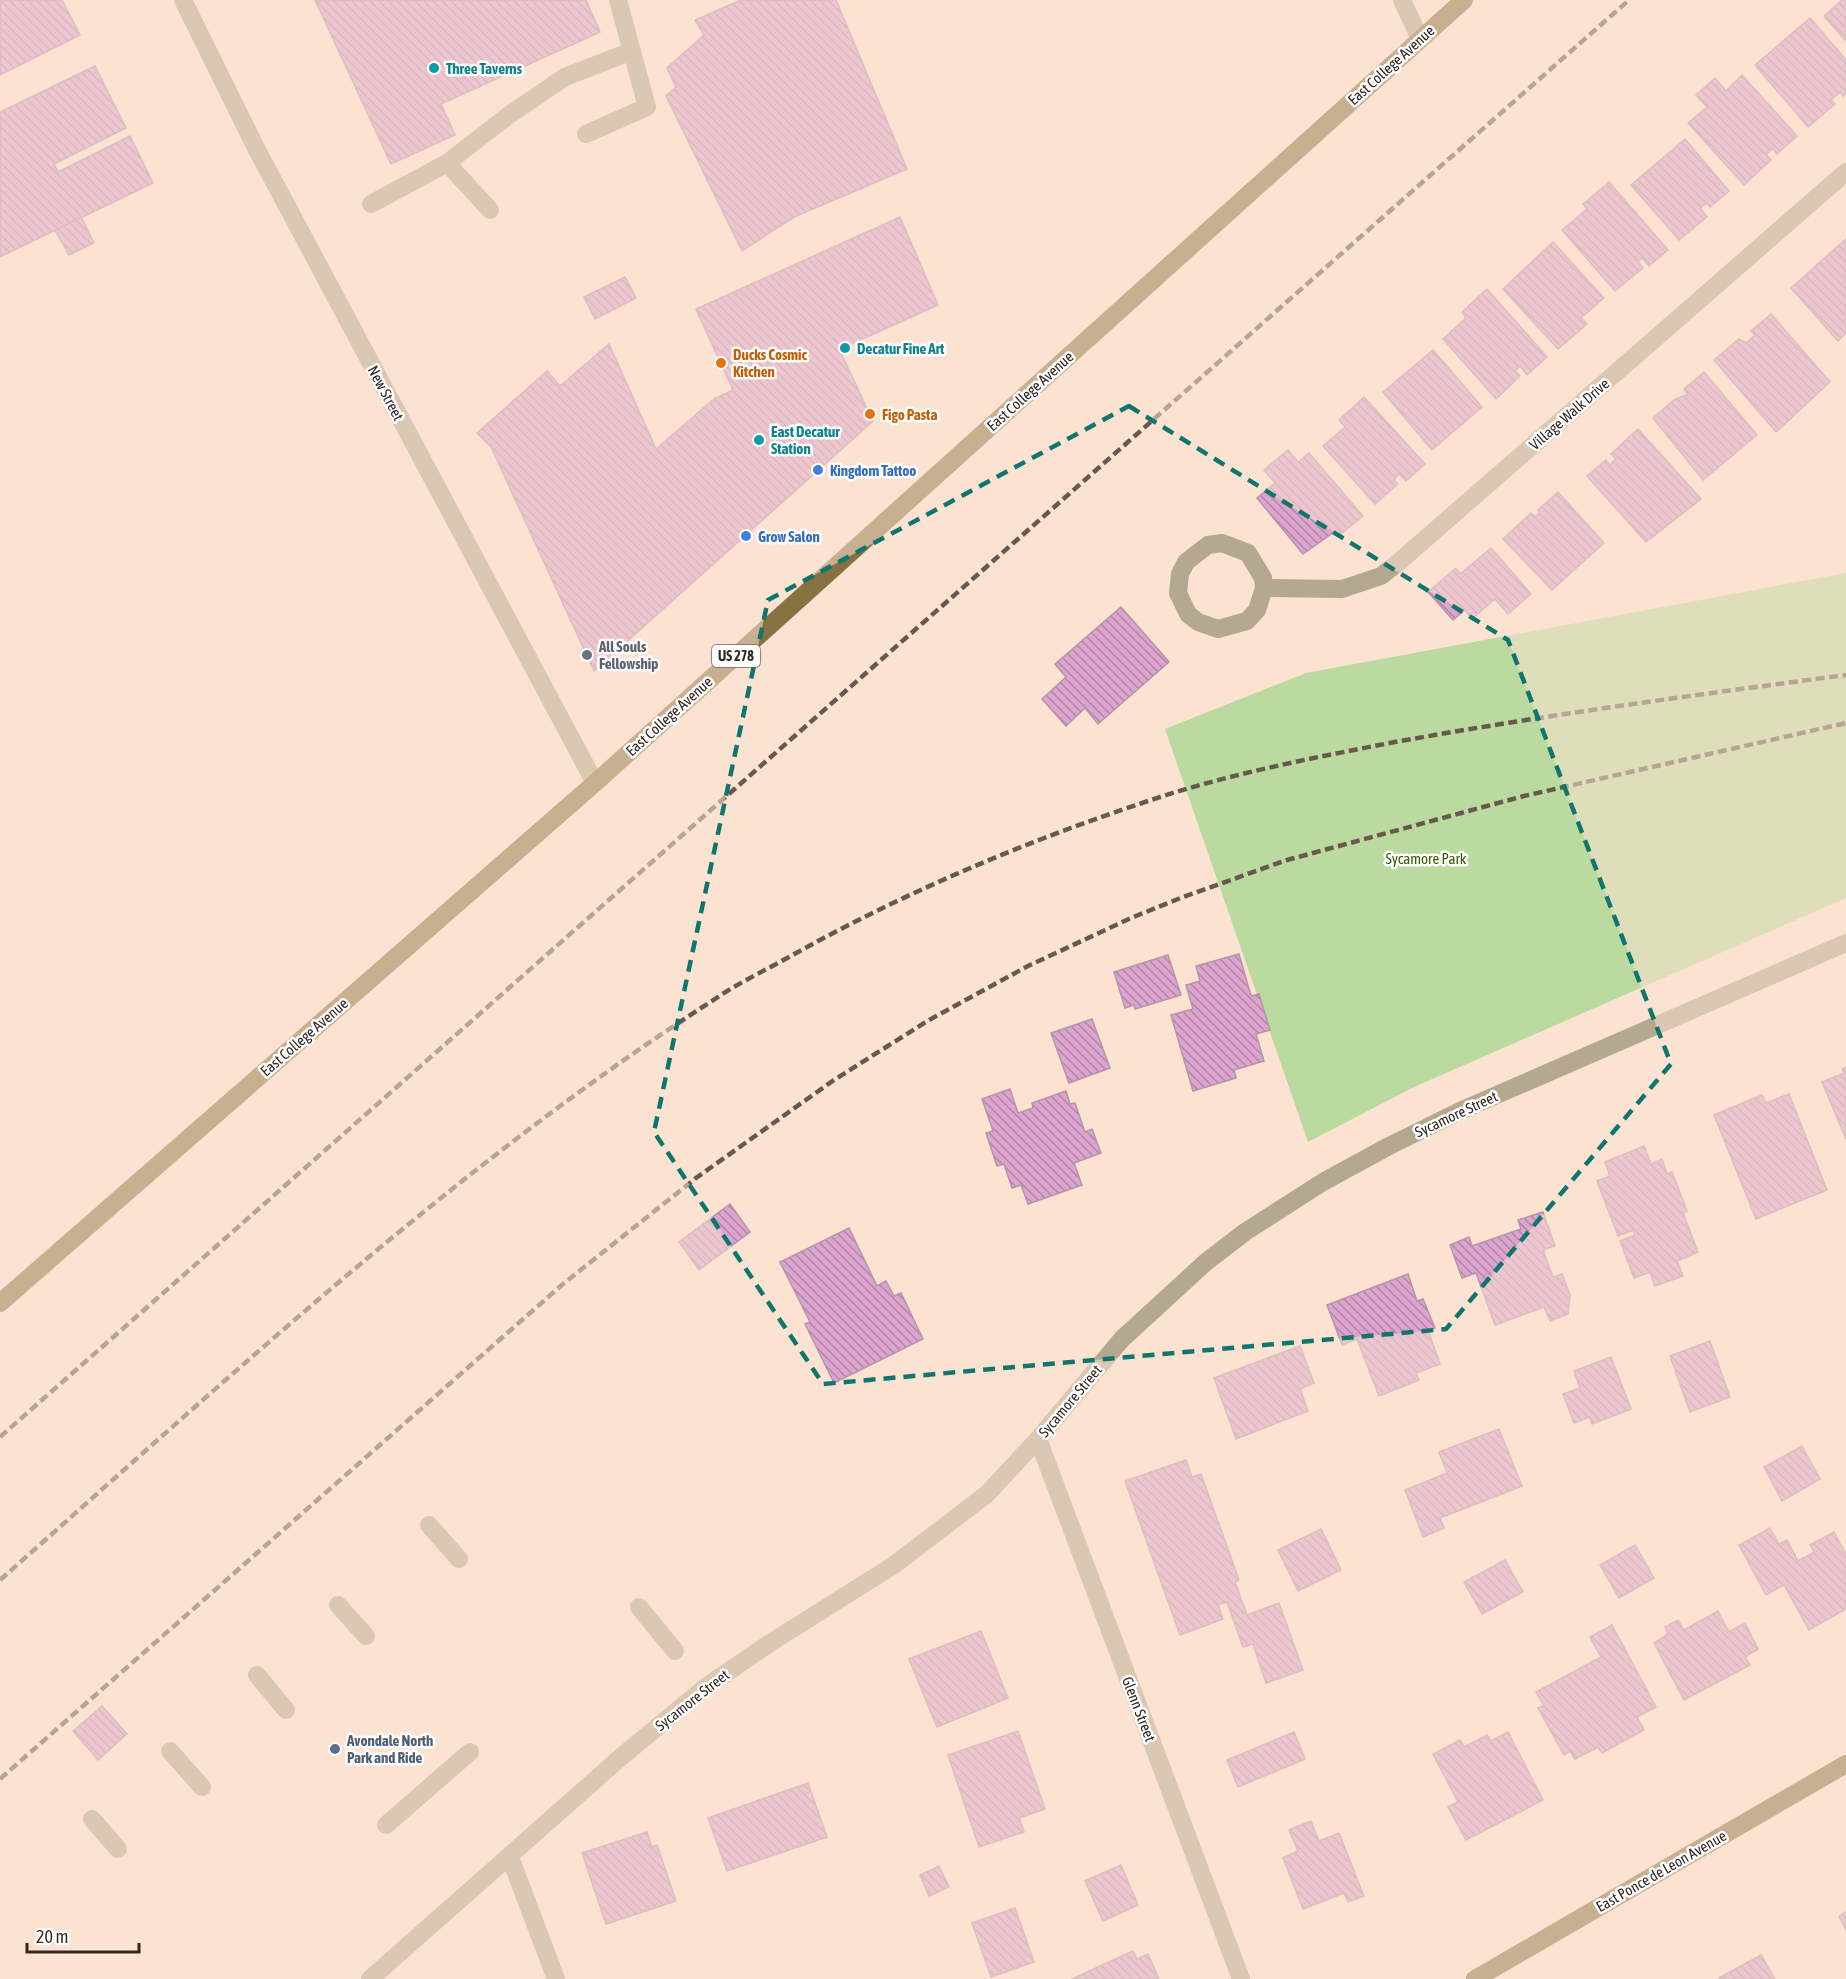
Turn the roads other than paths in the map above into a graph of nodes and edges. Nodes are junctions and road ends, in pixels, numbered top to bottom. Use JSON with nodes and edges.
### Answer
{"nodes":[{"id":1,"x":183,"y":0,"type":"edge"},
{"id":2,"x":618,"y":0,"type":"edge"},
{"id":3,"x":1402,"y":0,"type":"edge"},
{"id":4,"x":1464,"y":0,"type":"edge"},
{"id":5,"x":1420,"y":39,"type":"junction"},
{"id":6,"x":632,"y":51,"type":"junction"},
{"id":7,"x":586,"y":134,"type":"dead end"},
{"id":8,"x":447,"y":163,"type":"junction"},
{"id":9,"x":1846,"y":172,"type":"edge"},
{"id":10,"x":371,"y":204,"type":"dead end"},
{"id":11,"x":490,"y":210,"type":"dead end"},
{"id":12,"x":1264,"y":588,"type":"junction"},
{"id":13,"x":595,"y":783,"type":"junction"},
{"id":14,"x":1846,"y":943,"type":"edge"},
{"id":15,"x":0,"y":1303,"type":"edge"},
{"id":16,"x":1038,"y":1439,"type":"junction"},
{"id":17,"x":429,"y":1525,"type":"dead end"},
{"id":18,"x":459,"y":1559,"type":"dead end"},
{"id":19,"x":338,"y":1605,"type":"dead end"},
{"id":20,"x":639,"y":1607,"type":"dead end"},
{"id":21,"x":366,"y":1636,"type":"dead end"},
{"id":22,"x":675,"y":1651,"type":"dead end"},
{"id":23,"x":257,"y":1675,"type":"dead end"},
{"id":24,"x":286,"y":1710,"type":"dead end"},
{"id":25,"x":170,"y":1751,"type":"dead end"},
{"id":26,"x":470,"y":1752,"type":"dead end"},
{"id":27,"x":1846,"y":1764,"type":"edge"},
{"id":28,"x":202,"y":1787,"type":"dead end"},
{"id":29,"x":92,"y":1819,"type":"dead end"},
{"id":30,"x":386,"y":1825,"type":"dead end"},
{"id":31,"x":118,"y":1849,"type":"dead end"},
{"id":32,"x":510,"y":1857,"type":"junction"},
{"id":33,"x":370,"y":1979,"type":"edge"},
{"id":34,"x":556,"y":1979,"type":"edge"},
{"id":35,"x":1241,"y":1979,"type":"edge"},
{"id":36,"x":1475,"y":1979,"type":"edge"}],
"edges":[{"from":1,"to":13,"type":"street","name":"New Street"},
{"from":2,"to":6,"type":"street"},
{"from":3,"to":5,"type":"street"},
{"from":4,"to":5,"type":"main road","name":"East College Avenue","number":"US 278"},
{"from":5,"to":13,"type":"main road","name":"East College Avenue","number":"US 278"},
{"from":6,"to":7,"type":"street"},
{"from":6,"to":8,"type":"street"},
{"from":8,"to":10,"type":"street"},
{"from":8,"to":11,"type":"street"},
{"from":9,"to":12,"type":"street","name":"Village Walk Drive"},
{"from":12,"to":12,"type":"street"},
{"from":13,"to":15,"type":"main road","name":"East College Avenue","number":"US 278"},
{"from":14,"to":16,"type":"street","name":"Sycamore Street"},
{"from":16,"to":32,"type":"street","name":"Sycamore Street"},
{"from":16,"to":35,"type":"street","name":"Glenn Street"},
{"from":17,"to":18,"type":"street"},
{"from":19,"to":21,"type":"street"},
{"from":20,"to":22,"type":"street"},
{"from":23,"to":24,"type":"street"},
{"from":25,"to":28,"type":"street"},
{"from":26,"to":30,"type":"street"},
{"from":27,"to":36,"type":"main road","name":"East Ponce de Leon Avenue"},
{"from":29,"to":31,"type":"street"},
{"from":32,"to":33,"type":"street","name":"Sycamore Street"},
{"from":32,"to":34,"type":"street"}]}
